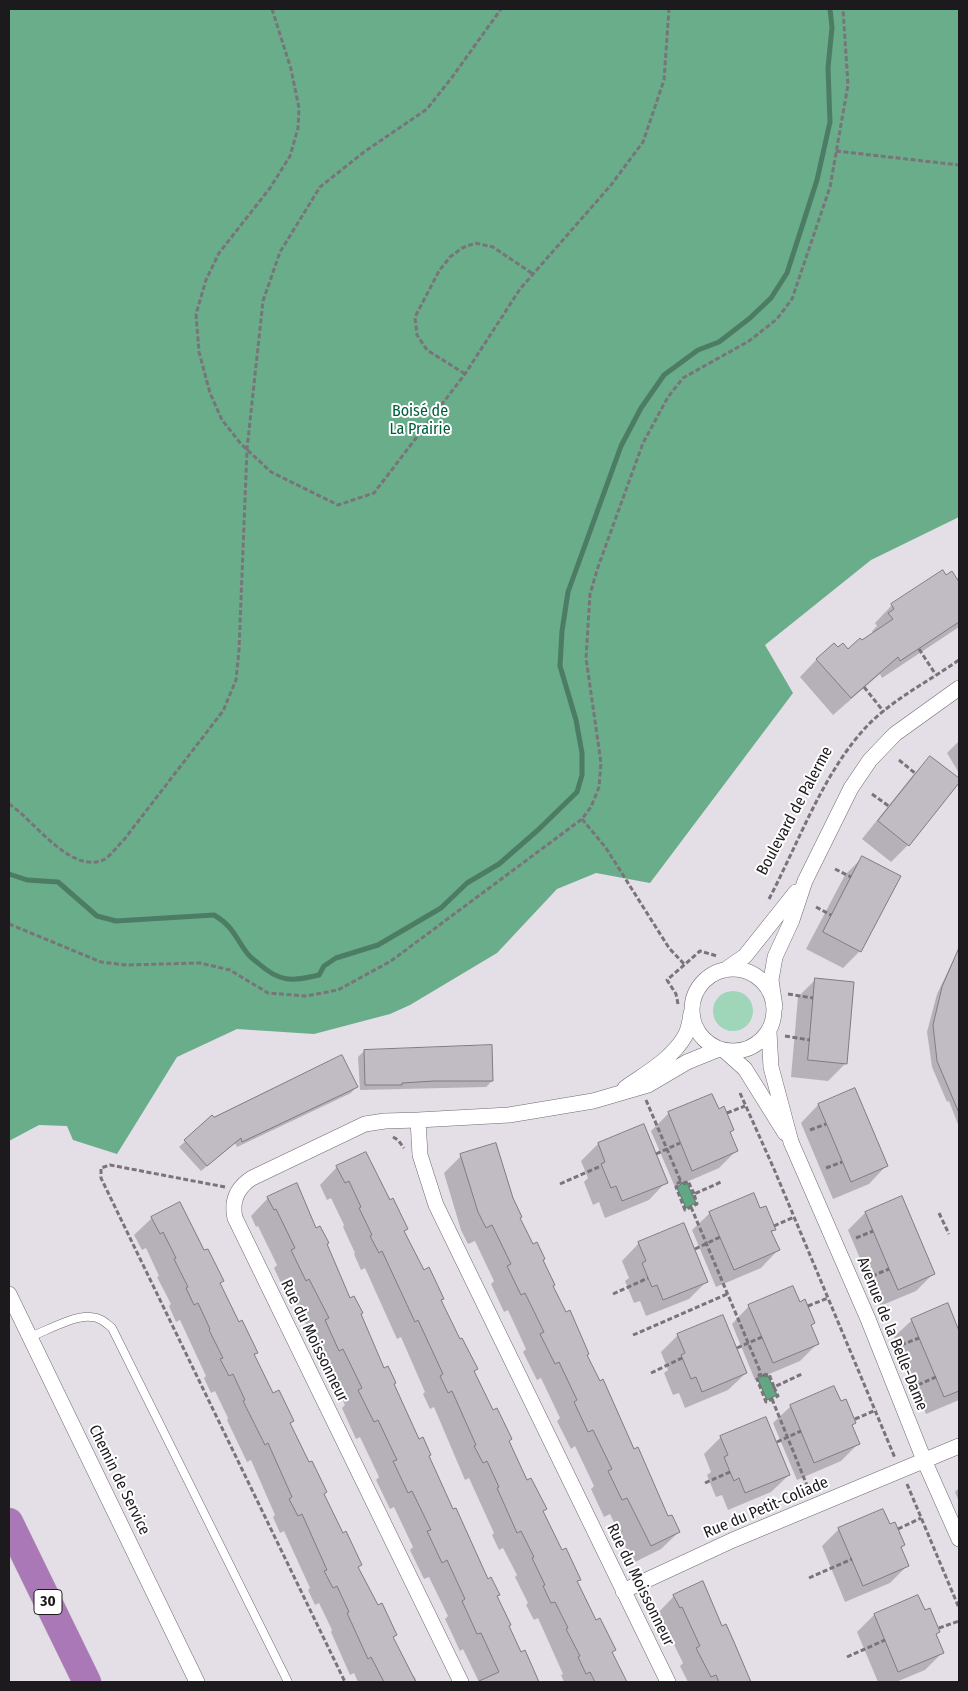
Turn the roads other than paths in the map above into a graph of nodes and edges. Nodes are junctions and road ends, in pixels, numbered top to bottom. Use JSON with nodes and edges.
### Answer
{"nodes":[{"id":1,"x":959,"y":688,"type":"edge"},
{"id":2,"x":805,"y":881,"type":"junction"},
{"id":3,"x":725,"y":970,"type":"junction"},
{"id":4,"x":775,"y":1007,"type":"junction"},
{"id":5,"x":692,"y":1010,"type":"junction"},
{"id":6,"x":769,"y":1032,"type":"junction"},
{"id":7,"x":722,"y":1050,"type":"junction"},
{"id":8,"x":615,"y":1094,"type":"junction"},
{"id":9,"x":418,"y":1120,"type":"junction"},
{"id":10,"x":791,"y":1142,"type":"junction"},
{"id":11,"x":9,"y":1294,"type":"edge"},
{"id":12,"x":30,"y":1337,"type":"junction"},
{"id":13,"x":959,"y":1446,"type":"edge"},
{"id":14,"x":924,"y":1460,"type":"junction"},
{"id":15,"x":9,"y":1522,"type":"edge"},
{"id":16,"x":959,"y":1539,"type":"edge"},
{"id":17,"x":623,"y":1591,"type":"junction"},
{"id":18,"x":87,"y":1682,"type":"edge"},
{"id":19,"x":197,"y":1682,"type":"edge"},
{"id":20,"x":288,"y":1682,"type":"edge"},
{"id":21,"x":461,"y":1682,"type":"edge"},
{"id":22,"x":668,"y":1682,"type":"edge"}],
"edges":[{"from":1,"to":2,"type":"street"},
{"from":2,"to":3,"type":"street"},
{"from":2,"to":4,"type":"street"},
{"from":3,"to":4,"type":"street"},
{"from":3,"to":5,"type":"street"},
{"from":4,"to":6,"type":"street"},
{"from":5,"to":7,"type":"street"},
{"from":5,"to":8,"type":"street","name":"Rue du Moissonneur"},
{"from":6,"to":7,"type":"street"},
{"from":6,"to":10,"type":"street","name":"Avenue de la Belle-Dame"},
{"from":7,"to":8,"type":"street","name":"Rue du Moissonneur"},
{"from":7,"to":10,"type":"street","name":"Avenue de la Belle-Dame"},
{"from":8,"to":9,"type":"street","name":"Rue du Moissonneur"},
{"from":9,"to":17,"type":"street","name":"Rue du Moissonneur"},
{"from":9,"to":21,"type":"street","name":"Rue du Moissonneur"},
{"from":10,"to":14,"type":"street","name":"Avenue de la Belle-Dame"},
{"from":11,"to":12,"type":"street","name":"Chemin de Service"},
{"from":12,"to":19,"type":"street","name":"Chemin de Service"},
{"from":12,"to":20,"type":"lane"},
{"from":13,"to":14,"type":"street","name":"Rue du Petit-Coliade"},
{"from":14,"to":16,"type":"street","name":"Avenue de la Belle-Dame"},
{"from":14,"to":17,"type":"street","name":"Rue du Petit-Coliade"},
{"from":15,"to":18,"type":"highway","number":"30"},
{"from":17,"to":22,"type":"street","name":"Rue du Moissonneur"}]}
